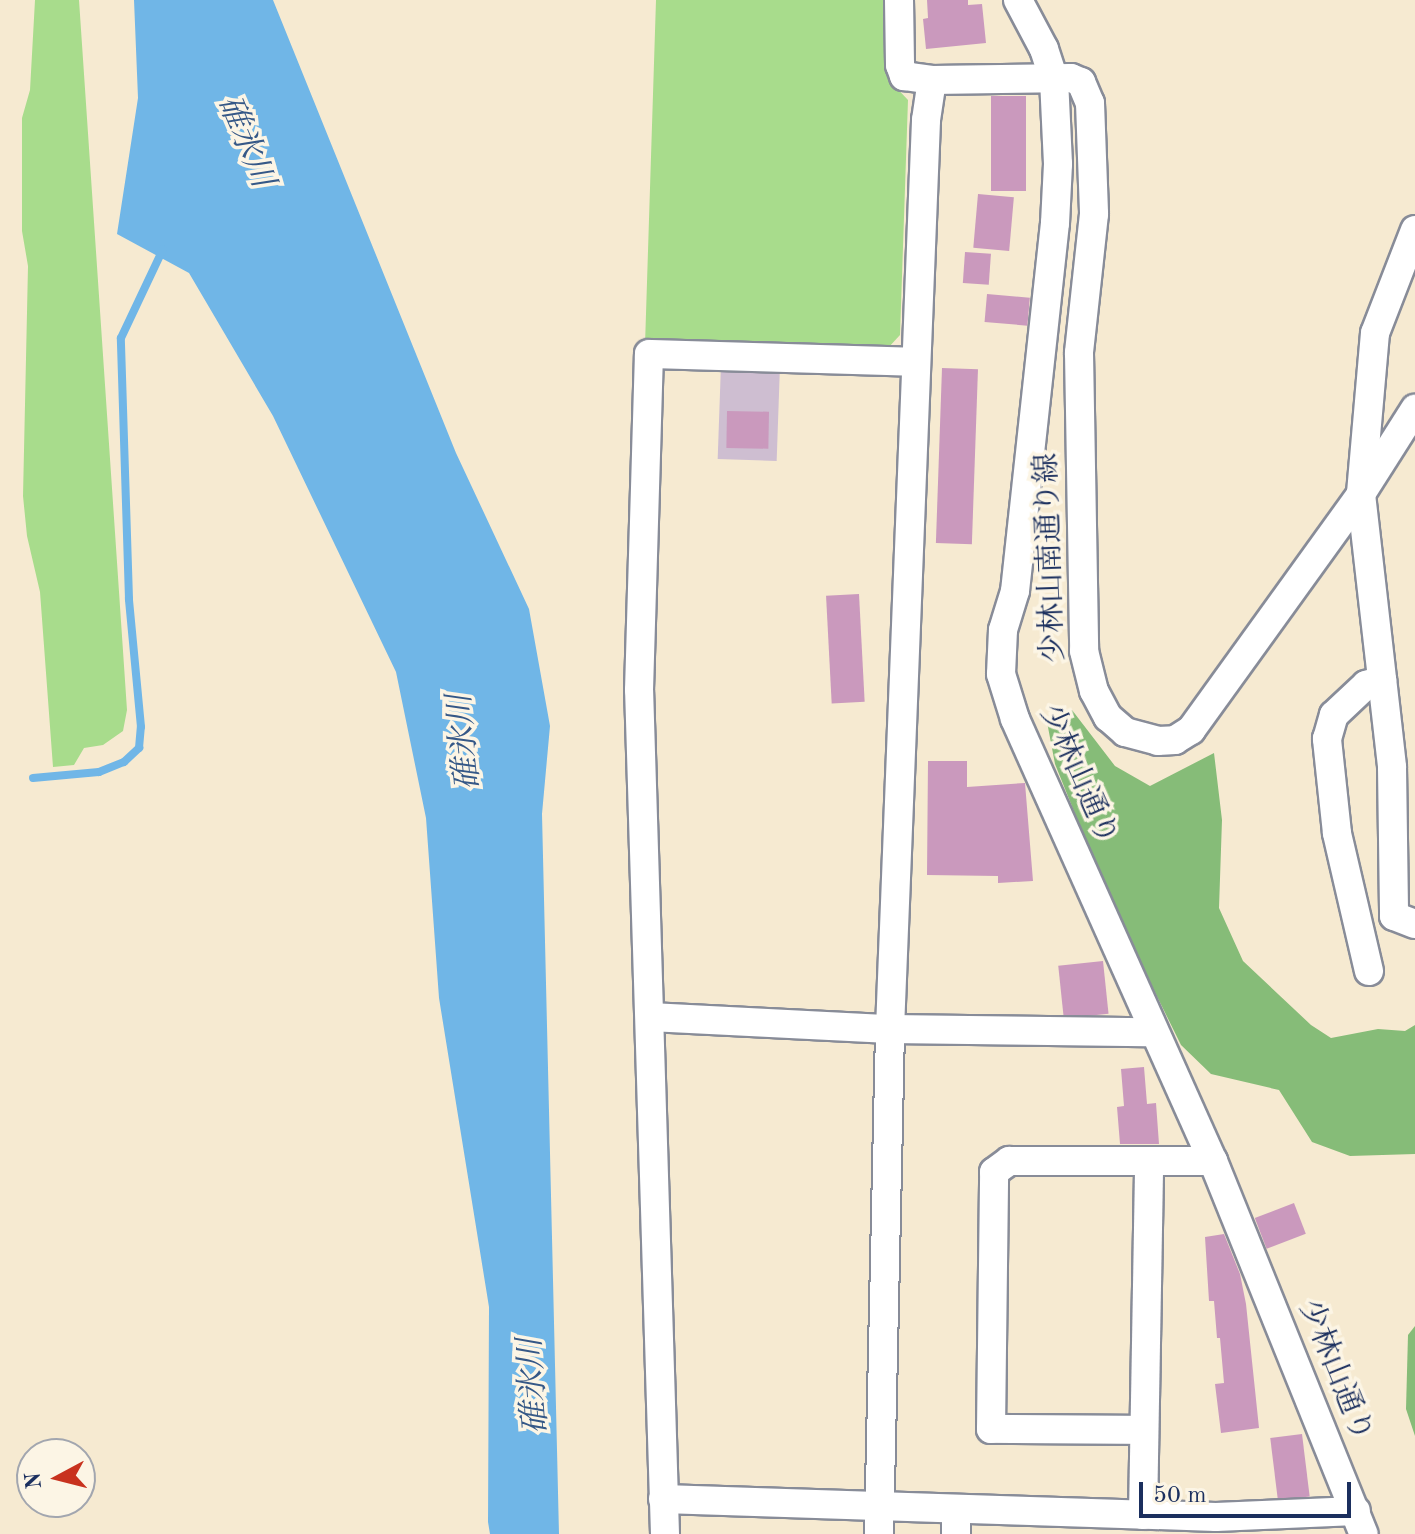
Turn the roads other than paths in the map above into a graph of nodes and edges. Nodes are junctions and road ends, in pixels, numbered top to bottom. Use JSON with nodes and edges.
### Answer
{"nodes":[{"id":1,"x":899,"y":0,"type":"edge"},
{"id":2,"x":1018,"y":0,"type":"edge"},
{"id":3,"x":1054,"y":79,"type":"junction"},
{"id":4,"x":932,"y":80,"type":"junction"},
{"id":5,"x":1415,"y":230,"type":"edge"},
{"id":6,"x":915,"y":362,"type":"junction"},
{"id":7,"x":1415,"y":409,"type":"edge"},
{"id":8,"x":1361,"y":494,"type":"junction"},
{"id":9,"x":1382,"y":680,"type":"junction"},
{"id":10,"x":1404,"y":766,"type":"edge"},
{"id":11,"x":1415,"y":924,"type":"edge"},
{"id":12,"x":1369,"y":971,"type":"dead end"},
{"id":13,"x":650,"y":1017,"type":"junction"},
{"id":14,"x":890,"y":1029,"type":"junction"},
{"id":15,"x":1154,"y":1032,"type":"junction"},
{"id":16,"x":1213,"y":1161,"type":"junction"},
{"id":17,"x":1149,"y":1162,"type":"junction"},
{"id":18,"x":1143,"y":1430,"type":"junction"},
{"id":19,"x":663,"y":1499,"type":"junction"},
{"id":20,"x":1143,"y":1515,"type":"junction"},
{"id":21,"x":879,"y":1521,"type":"edge"},
{"id":22,"x":956,"y":1521,"type":"edge"},
{"id":23,"x":1360,"y":1523,"type":"edge"},
{"id":24,"x":1216,"y":1526,"type":"edge"},
{"id":25,"x":665,"y":1534,"type":"edge"}],
"edges":[{"from":1,"to":4,"type":"street"},
{"from":2,"to":3,"type":"street","name":"少林山通り"},
{"from":3,"to":4,"type":"street"},
{"from":3,"to":8,"type":"street","name":"少林山南通り線"},
{"from":3,"to":15,"type":"street","name":"少林山通り"},
{"from":4,"to":6,"type":"street"},
{"from":5,"to":8,"type":"street"},
{"from":6,"to":13,"type":"street"},
{"from":6,"to":14,"type":"street"},
{"from":7,"to":8,"type":"street","name":"少林山南通り線"},
{"from":8,"to":9,"type":"street"},
{"from":9,"to":10,"type":"street"},
{"from":9,"to":12,"type":"street"},
{"from":10,"to":11,"type":"street"},
{"from":13,"to":14,"type":"street"},
{"from":13,"to":19,"type":"street"},
{"from":14,"to":15,"type":"street"},
{"from":14,"to":21,"type":"street"},
{"from":15,"to":16,"type":"street","name":"少林山通り"},
{"from":16,"to":17,"type":"street"},
{"from":16,"to":23,"type":"street","name":"少林山通り"},
{"from":17,"to":18,"type":"street"},
{"from":17,"to":18,"type":"street"},
{"from":18,"to":20,"type":"street"},
{"from":19,"to":21,"type":"street"},
{"from":19,"to":25,"type":"street"},
{"from":20,"to":22,"type":"street"},
{"from":20,"to":24,"type":"street"},
{"from":21,"to":22,"type":"street"},
{"from":23,"to":24,"type":"street"}]}
